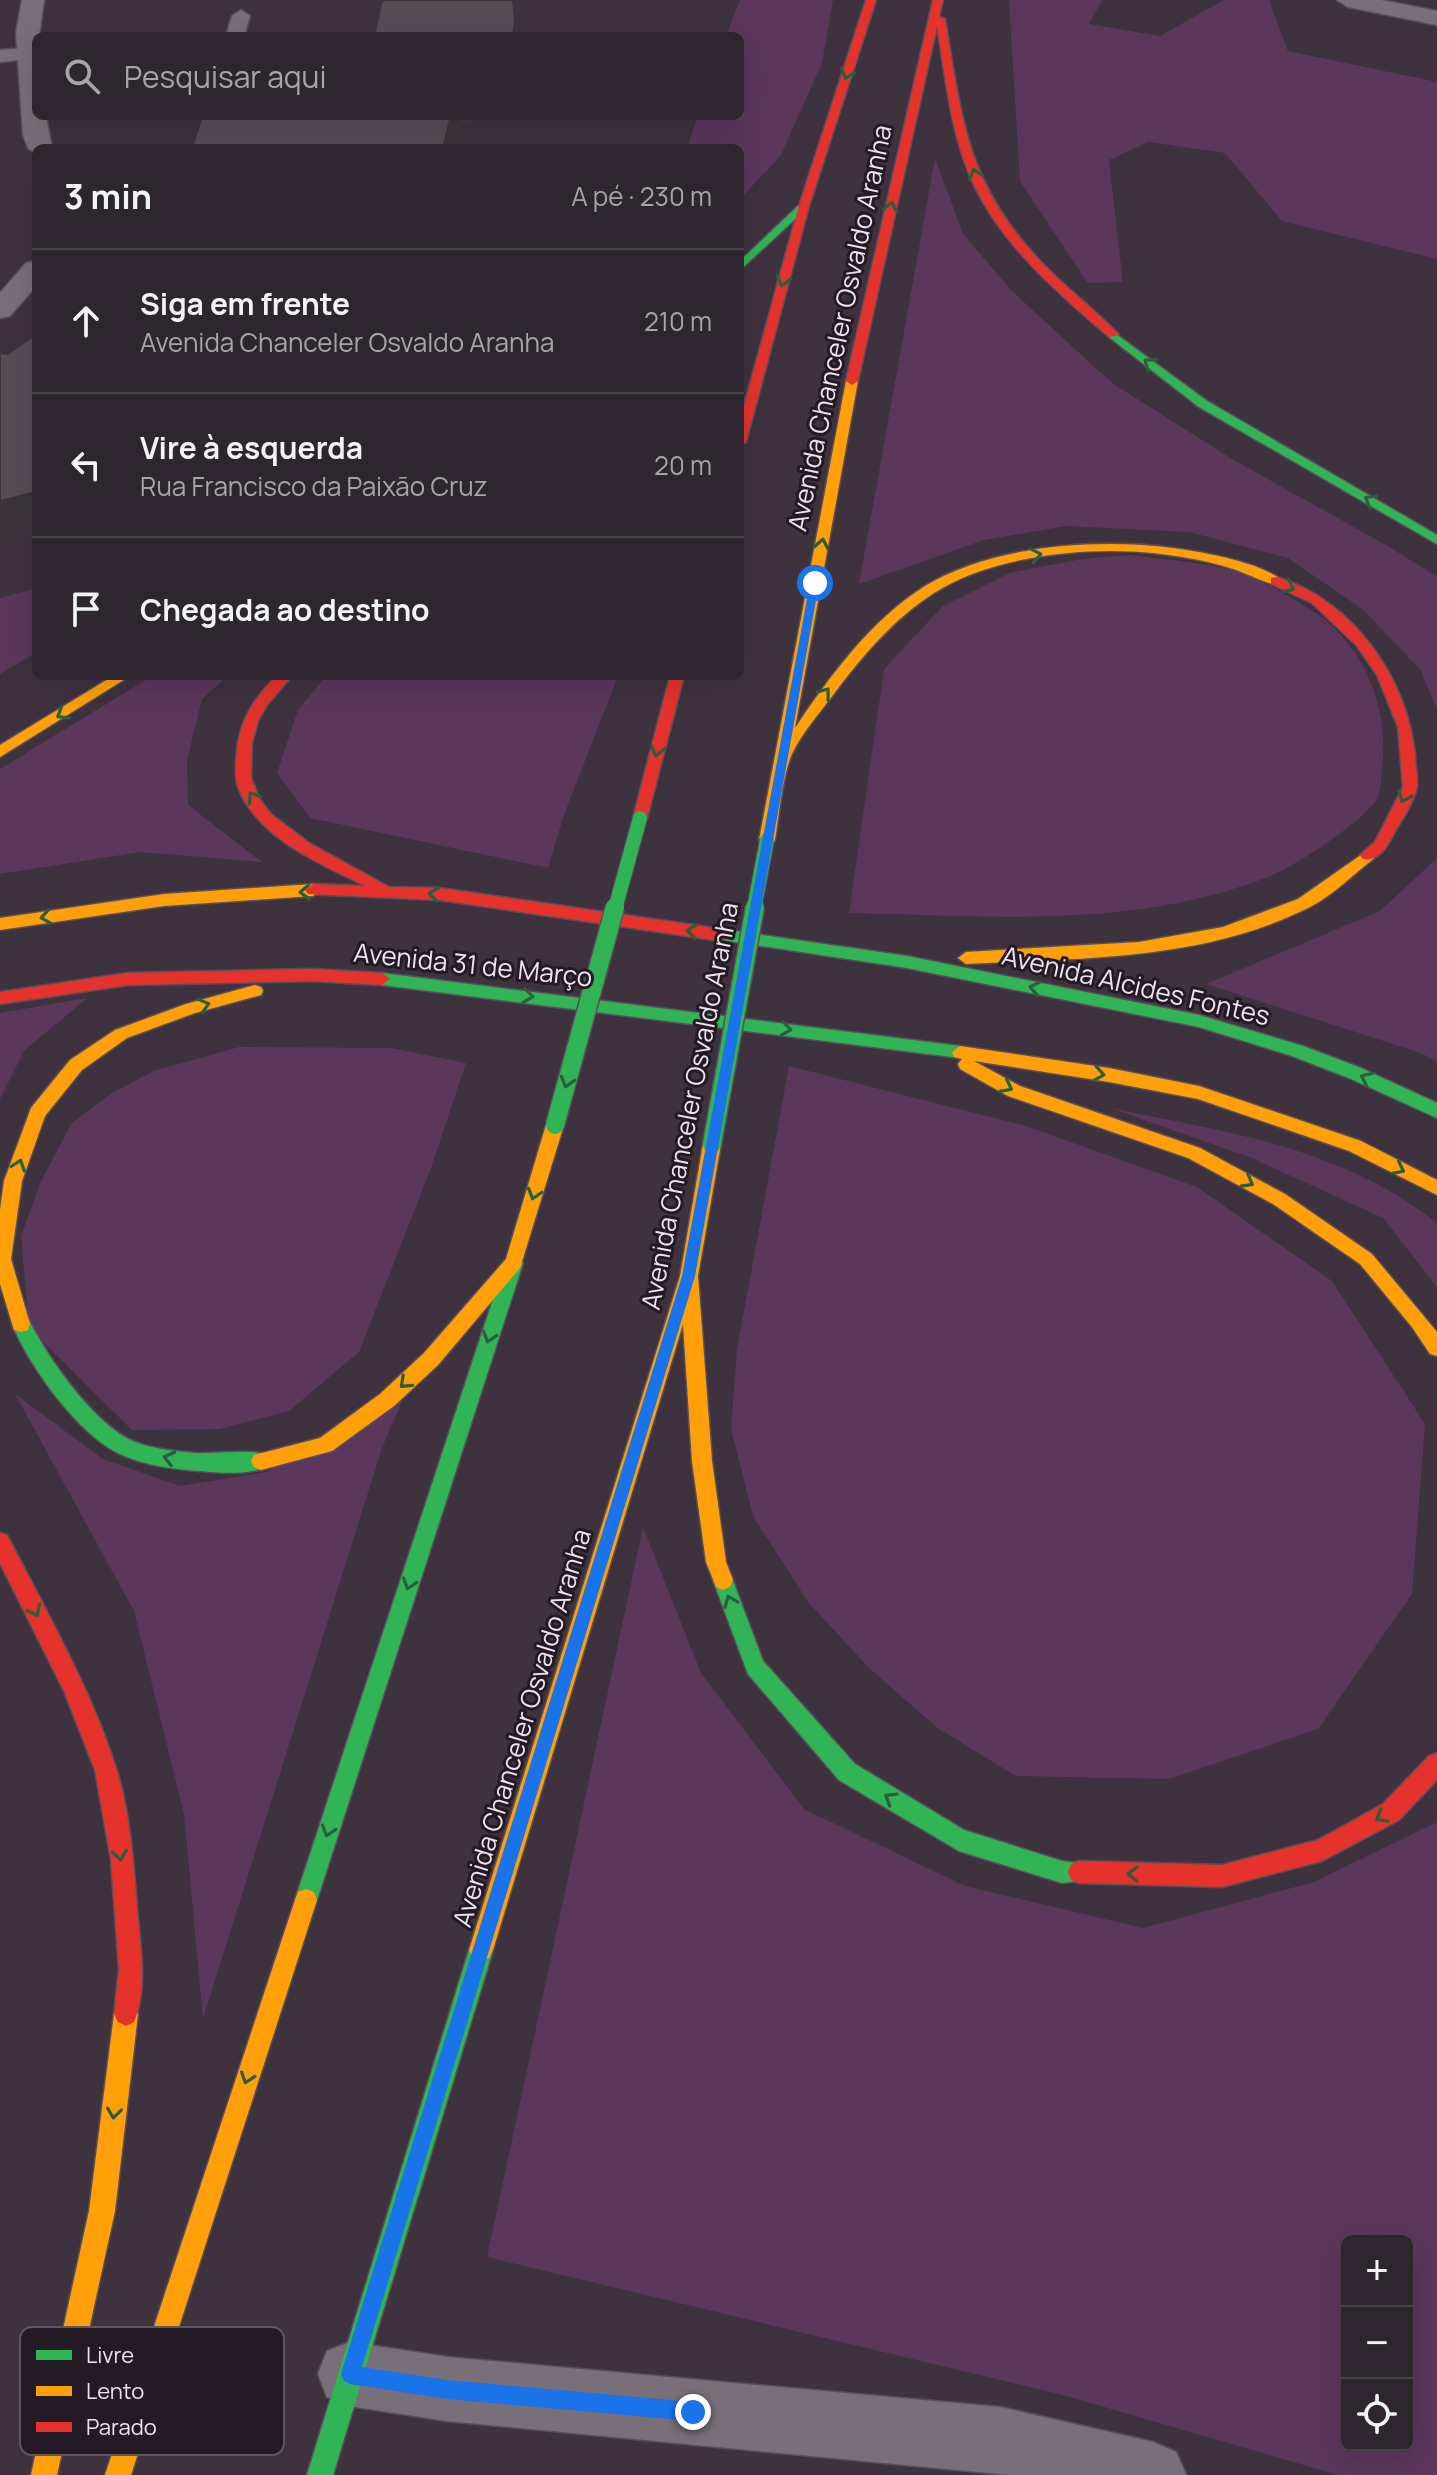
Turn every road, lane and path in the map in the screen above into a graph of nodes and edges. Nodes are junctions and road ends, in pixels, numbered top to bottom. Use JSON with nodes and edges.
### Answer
{"nodes":[{"id":1,"x":33,"y":0,"type":"edge"},
{"id":2,"x":871,"y":0,"type":"edge"},
{"id":3,"x":1348,"y":0,"type":"edge"},
{"id":4,"x":937,"y":2,"type":"edge"},
{"id":5,"x":241,"y":16,"type":"dead end"},
{"id":6,"x":1437,"y":18,"type":"edge"},
{"id":7,"x":236,"y":32,"type":"edge"},
{"id":8,"x":29,"y":54,"type":"junction"},
{"id":9,"x":0,"y":56,"type":"edge"},
{"id":10,"x":32,"y":76,"type":"edge"},
{"id":11,"x":34,"y":120,"type":"edge"},
{"id":12,"x":38,"y":144,"type":"edge"},
{"id":13,"x":804,"y":206,"type":"junction"},
{"id":14,"x":744,"y":263,"type":"edge"},
{"id":15,"x":32,"y":273,"type":"edge"},
{"id":16,"x":2,"y":306,"type":"edge"},
{"id":17,"x":744,"y":427,"type":"edge"},
{"id":18,"x":1437,"y":540,"type":"edge"},
{"id":19,"x":117,"y":680,"type":"edge"},
{"id":20,"x":280,"y":680,"type":"edge"},
{"id":21,"x":674,"y":680,"type":"edge"},
{"id":22,"x":0,"y":752,"type":"edge"},
{"id":23,"x":783,"y":758,"type":"junction"},
{"id":24,"x":383,"y":888,"type":"junction"},
{"id":25,"x":0,"y":924,"type":"edge"},
{"id":26,"x":907,"y":962,"type":"junction"},
{"id":27,"x":312,"y":975,"type":"junction"},
{"id":28,"x":0,"y":998,"type":"edge"},
{"id":29,"x":734,"y":1023,"type":"junction"},
{"id":30,"x":939,"y":1049,"type":"junction"},
{"id":31,"x":1437,"y":1111,"type":"edge"},
{"id":32,"x":1437,"y":1188,"type":"edge"},
{"id":33,"x":514,"y":1263,"type":"junction"},
{"id":34,"x":689,"y":1276,"type":"junction"},
{"id":35,"x":1437,"y":1348,"type":"edge"},
{"id":36,"x":0,"y":1542,"type":"edge"},
{"id":37,"x":1437,"y":1764,"type":"edge"},
{"id":38,"x":77,"y":2327,"type":"edge"},
{"id":39,"x":166,"y":2327,"type":"edge"},
{"id":40,"x":350,"y":2374,"type":"junction"},
{"id":41,"x":48,"y":2455,"type":"edge"},
{"id":42,"x":125,"y":2455,"type":"edge"},
{"id":43,"x":998,"y":2457,"type":"edge"},
{"id":44,"x":44,"y":2475,"type":"edge"},
{"id":45,"x":118,"y":2475,"type":"edge"},
{"id":46,"x":320,"y":2475,"type":"edge"},
{"id":47,"x":1153,"y":2475,"type":"edge"}],
"edges":[{"from":1,"to":8,"type":"street"},
{"from":2,"to":13,"type":"main road","name":"Avenida Chanceler Osvaldo Aranha","one_way":true},
{"from":3,"to":6,"type":"street"},
{"from":18,"to":4,"type":"main road","one_way":true},
{"from":23,"to":4,"type":"main road","name":"Avenida Chanceler Osvaldo Aranha","one_way":true},
{"from":5,"to":7,"type":"lane"},
{"from":8,"to":9,"type":"lane"},
{"from":8,"to":10,"type":"street"},
{"from":11,"to":12,"type":"street"},
{"from":13,"to":14,"type":"main road"},
{"from":13,"to":17,"type":"main road","name":"Avenida Chanceler Osvaldo Aranha","one_way":true},
{"from":15,"to":16,"type":"street"},
{"from":19,"to":22,"type":"main road","one_way":true},
{"from":24,"to":20,"type":"main road","one_way":true},
{"from":21,"to":33,"type":"main road","one_way":true,"bridge":true},
{"from":23,"to":26,"type":"main road","one_way":true},
{"from":23,"to":29,"type":"main road","name":"Avenida Chanceler Osvaldo Aranha","bridge":true},
{"from":24,"to":25,"type":"main road","one_way":true},
{"from":26,"to":24,"type":"main road","one_way":true},
{"from":31,"to":26,"type":"main road","name":"Avenida Alcides Fontes","one_way":true},
{"from":27,"to":28,"type":"main road","name":"Avenida 31 de Março"},
{"from":27,"to":29,"type":"main road","name":"Avenida 31 de Março","one_way":true},
{"from":33,"to":27,"type":"main road","one_way":true},
{"from":29,"to":30,"type":"main road","name":"Avenida 31 de Março","one_way":true},
{"from":29,"to":34,"type":"main road","name":"Avenida Chanceler Osvaldo Aranha","bridge":true},
{"from":30,"to":32,"type":"main road","one_way":true},
{"from":30,"to":35,"type":"main road","one_way":true},
{"from":33,"to":39,"type":"main road","one_way":true},
{"from":37,"to":34,"type":"main road","one_way":true},
{"from":34,"to":40,"type":"main road","name":"Avenida Chanceler Osvaldo Aranha"},
{"from":36,"to":38,"type":"main road","one_way":true},
{"from":40,"to":43,"type":"street"},
{"from":40,"to":46,"type":"main road","name":"Avenida Chanceler Osvaldo Aranha"},
{"from":41,"to":44,"type":"main road","one_way":true},
{"from":42,"to":45,"type":"main road","one_way":true},
{"from":43,"to":47,"type":"street"}]}
